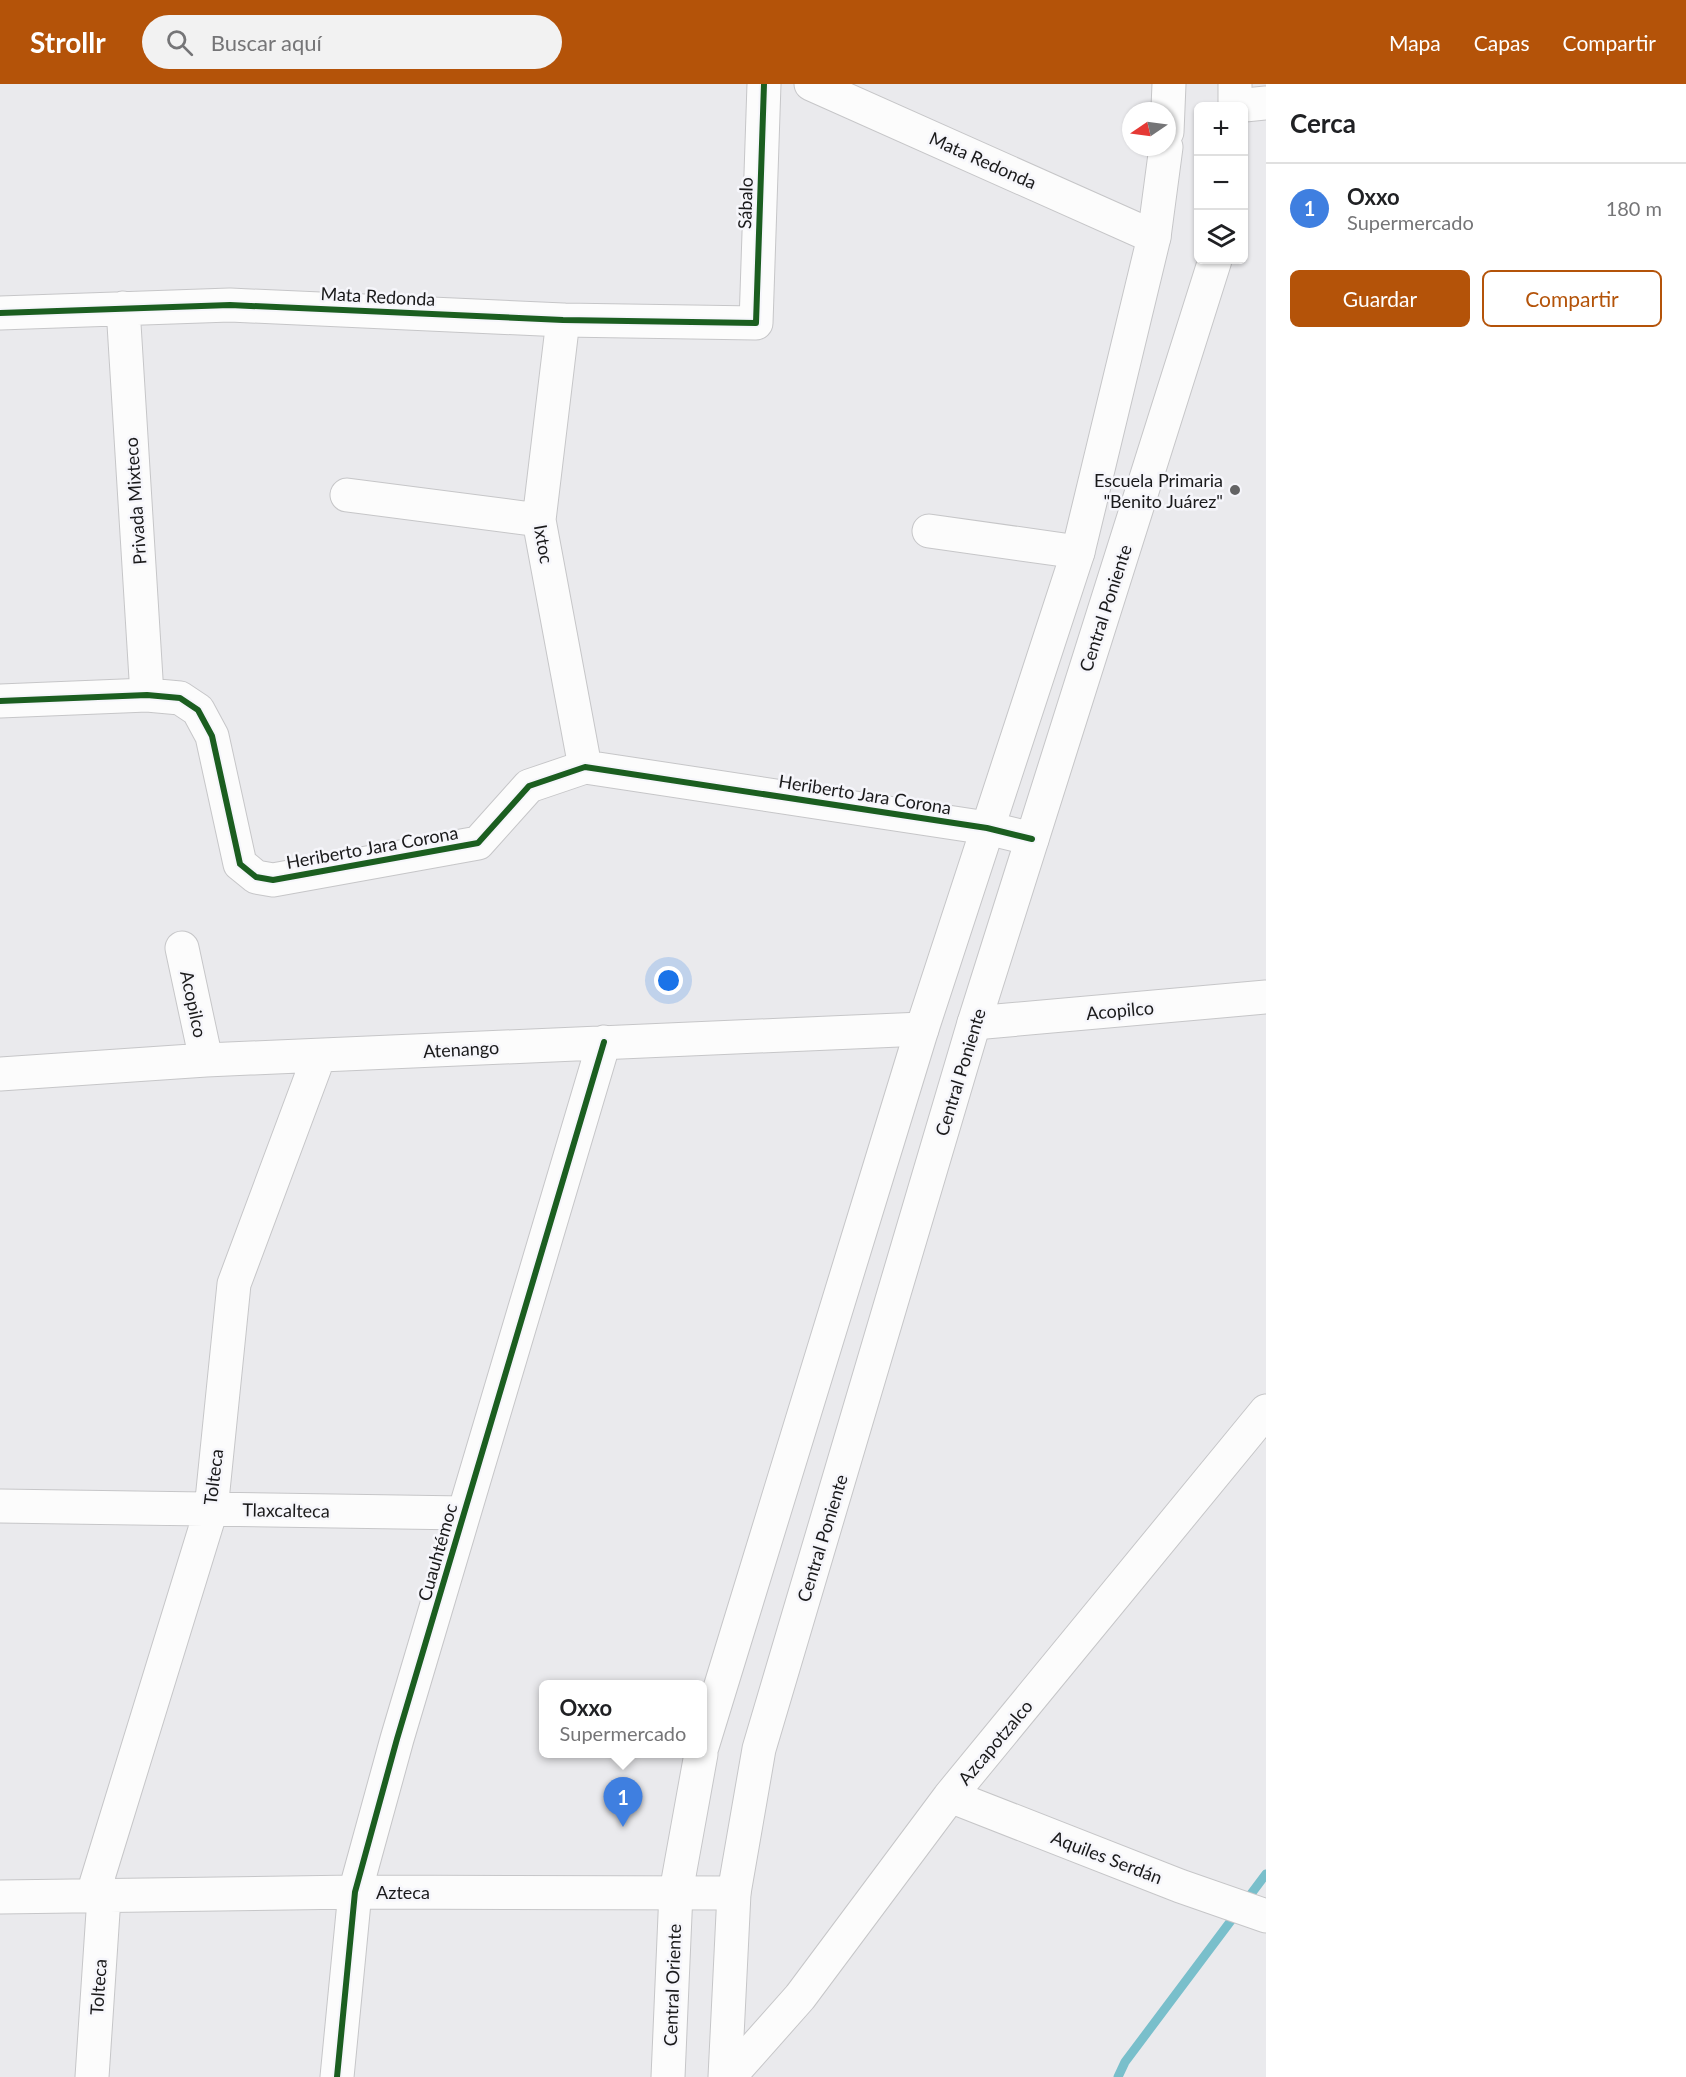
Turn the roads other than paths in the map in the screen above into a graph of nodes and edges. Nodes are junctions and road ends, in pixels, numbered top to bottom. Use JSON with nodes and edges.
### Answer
{"nodes":[{"id":1,"x":764,"y":84,"type":"edge"},
{"id":2,"x":811,"y":84,"type":"edge"},
{"id":3,"x":1169,"y":84,"type":"edge"},
{"id":4,"x":1168,"y":102,"type":"edge"},
{"id":5,"x":1165,"y":156,"type":"edge"},
{"id":6,"x":1154,"y":237,"type":"junction"},
{"id":7,"x":1214,"y":264,"type":"edge"},
{"id":8,"x":123,"y":308,"type":"junction"},
{"id":9,"x":0,"y":313,"type":"edge"},
{"id":10,"x":563,"y":320,"type":"junction"},
{"id":11,"x":756,"y":323,"type":"joint"},
{"id":12,"x":347,"y":495,"type":"dead end"},
{"id":13,"x":539,"y":520,"type":"junction"},
{"id":14,"x":929,"y":531,"type":"dead end"},
{"id":15,"x":1078,"y":552,"type":"junction"},
{"id":16,"x":147,"y":695,"type":"junction"},
{"id":17,"x":0,"y":701,"type":"edge"},
{"id":18,"x":585,"y":767,"type":"junction"},
{"id":19,"x":987,"y":828,"type":"junction"},
{"id":20,"x":1032,"y":838,"type":"junction"},
{"id":21,"x":182,"y":948,"type":"dead end"},
{"id":22,"x":1266,"y":997,"type":"edge"},
{"id":23,"x":974,"y":1023,"type":"junction"},
{"id":24,"x":922,"y":1029,"type":"junction"},
{"id":25,"x":604,"y":1042,"type":"junction"},
{"id":26,"x":319,"y":1056,"type":"junction"},
{"id":27,"x":206,"y":1060,"type":"junction"},
{"id":28,"x":0,"y":1074,"type":"edge"},
{"id":29,"x":1266,"y":1411,"type":"edge"},
{"id":30,"x":0,"y":1506,"type":"edge"},
{"id":31,"x":211,"y":1509,"type":"junction"},
{"id":32,"x":464,"y":1513,"type":"junction"},
{"id":33,"x":707,"y":1731,"type":"edge"},
{"id":34,"x":700,"y":1758,"type":"edge"},
{"id":35,"x":950,"y":1796,"type":"junction"},
{"id":36,"x":355,"y":1892,"type":"junction"},
{"id":37,"x":676,"y":1892,"type":"junction"},
{"id":38,"x":734,"y":1893,"type":"junction"},
{"id":39,"x":0,"y":1897,"type":"edge"},
{"id":40,"x":98,"y":1897,"type":"junction"},
{"id":41,"x":1260,"y":1915,"type":"edge"},
{"id":42,"x":92,"y":2077,"type":"edge"},
{"id":43,"x":337,"y":2077,"type":"edge"},
{"id":44,"x":668,"y":2077,"type":"edge"},
{"id":45,"x":727,"y":2077,"type":"edge"}],
"edges":[{"from":1,"to":11,"type":"street","name":"Sábalo"},
{"from":2,"to":6,"type":"street","name":"Mata Redonda"},
{"from":3,"to":4,"type":"street"},
{"from":5,"to":6,"type":"street"},
{"from":6,"to":15,"type":"street"},
{"from":7,"to":20,"type":"street","name":"Central Poniente"},
{"from":8,"to":9,"type":"street","name":"Mata Redonda"},
{"from":8,"to":10,"type":"street","name":"Mata Redonda"},
{"from":8,"to":16,"type":"street","name":"Privada Mixteco"},
{"from":10,"to":11,"type":"street","name":"Mata Redonda"},
{"from":10,"to":13,"type":"street","name":"Ixtoc"},
{"from":12,"to":13,"type":"street"},
{"from":13,"to":18,"type":"street","name":"Ixtoc"},
{"from":14,"to":15,"type":"street"},
{"from":15,"to":19,"type":"street"},
{"from":16,"to":17,"type":"street","name":"Heriberto Jara Corona"},
{"from":16,"to":18,"type":"street","name":"Heriberto Jara Corona"},
{"from":18,"to":19,"type":"street","name":"Heriberto Jara Corona"},
{"from":19,"to":20,"type":"street","name":"Heriberto Jara Corona"},
{"from":19,"to":24,"type":"street"},
{"from":20,"to":23,"type":"street","name":"Central Poniente"},
{"from":21,"to":27,"type":"street","name":"Acopilco"},
{"from":22,"to":23,"type":"street","name":"Acopilco"},
{"from":23,"to":38,"type":"street","name":"Central Poniente"},
{"from":24,"to":25,"type":"street","name":"Atenango"},
{"from":24,"to":33,"type":"street"},
{"from":25,"to":26,"type":"street","name":"Atenango"},
{"from":25,"to":32,"type":"street","name":"Cuauhtémoc"},
{"from":26,"to":27,"type":"street","name":"Atenango"},
{"from":26,"to":31,"type":"street","name":"Tolteca"},
{"from":27,"to":28,"type":"street","name":"Atenango"},
{"from":29,"to":35,"type":"street","name":"Azcapotzalco"},
{"from":30,"to":31,"type":"street","name":"Tlaxcalteca"},
{"from":31,"to":32,"type":"street","name":"Tlaxcalteca"},
{"from":31,"to":40,"type":"street","name":"Tolteca"},
{"from":32,"to":36,"type":"street","name":"Cuauhtémoc"},
{"from":34,"to":37,"type":"street"},
{"from":35,"to":41,"type":"street","name":"Aquiles Serdán"},
{"from":35,"to":45,"type":"street","name":"Azcapotzalco"},
{"from":36,"to":37,"type":"street","name":"Azteca"},
{"from":36,"to":40,"type":"street","name":"Azteca"},
{"from":36,"to":43,"type":"street","name":"Cuauhtémoc"},
{"from":37,"to":38,"type":"street","name":"Azteca"},
{"from":37,"to":44,"type":"street","name":"Central Oriente"},
{"from":38,"to":45,"type":"street"},
{"from":39,"to":40,"type":"street","name":"Azteca"},
{"from":40,"to":42,"type":"street","name":"Tolteca"}]}
